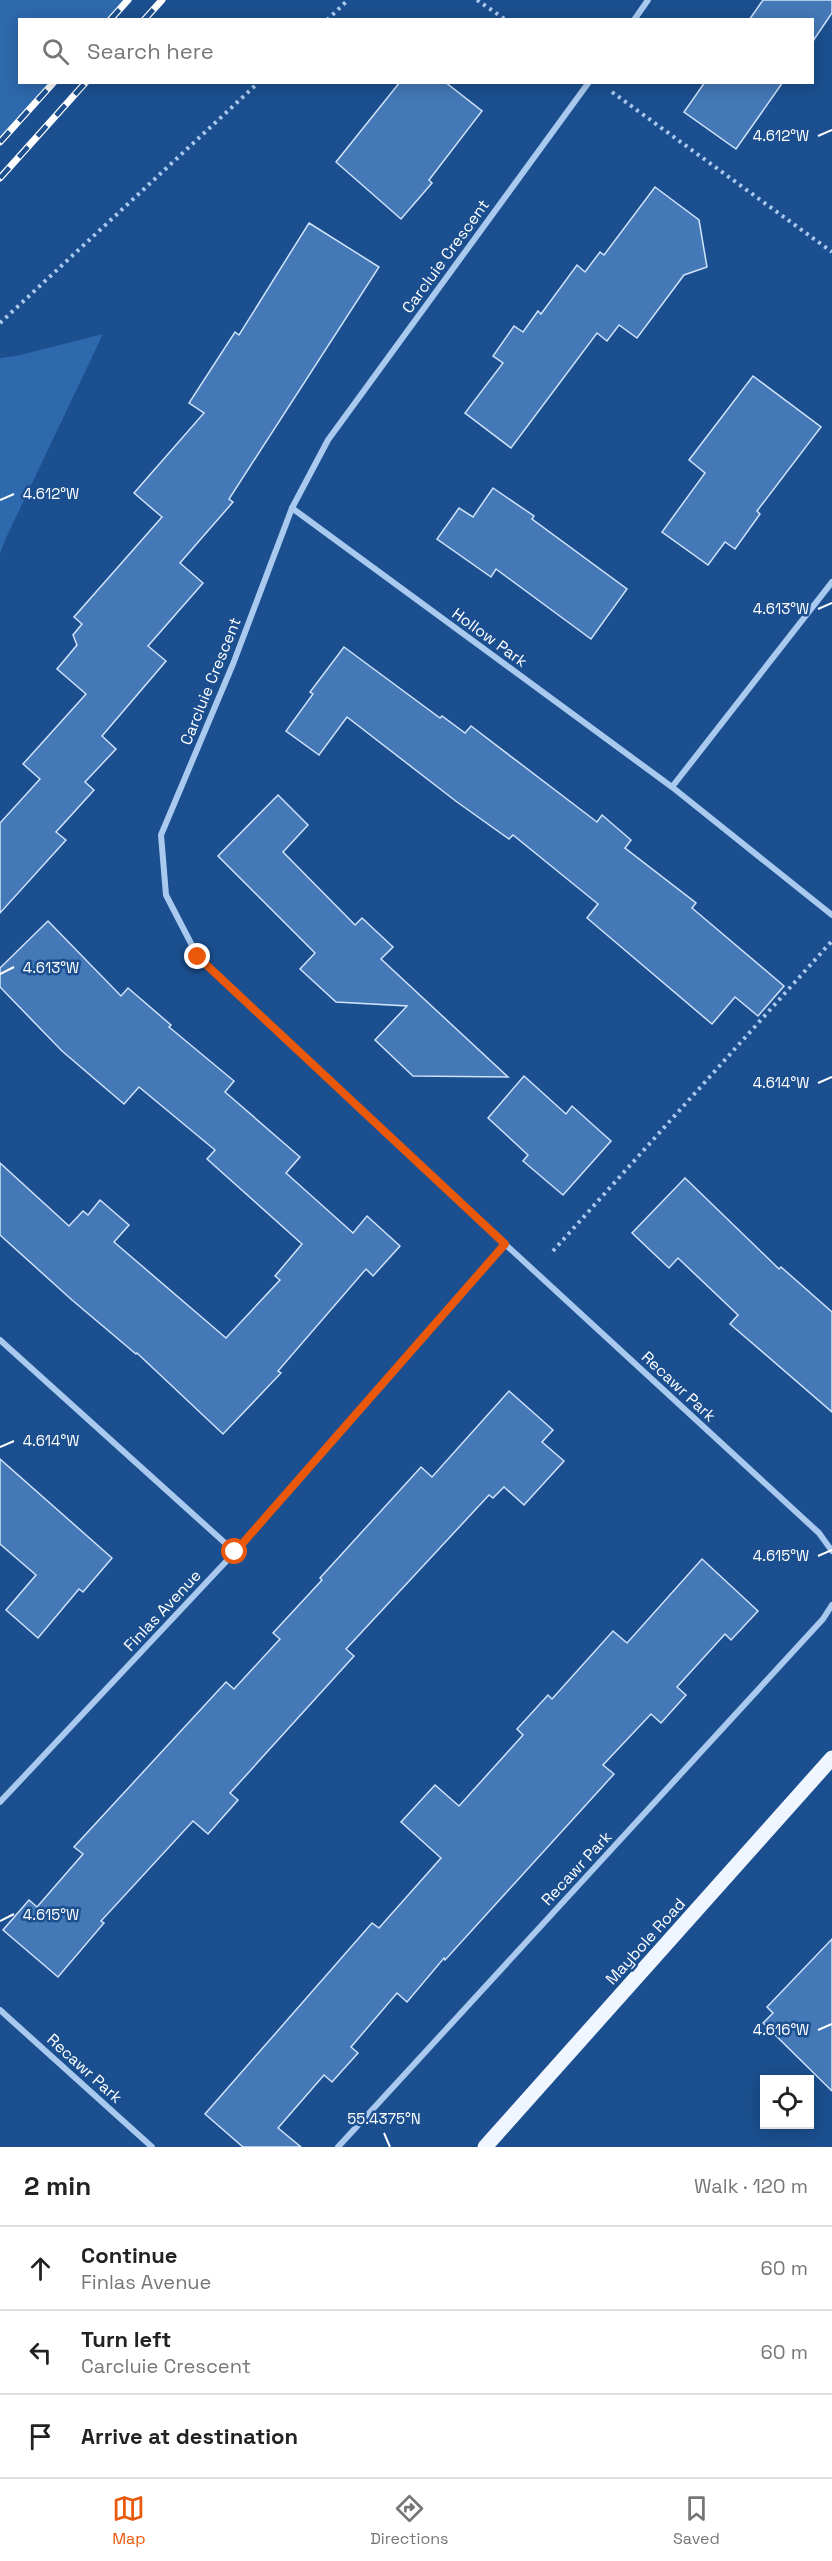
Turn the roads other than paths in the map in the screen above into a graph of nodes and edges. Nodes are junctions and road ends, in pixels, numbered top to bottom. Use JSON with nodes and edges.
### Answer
{"nodes":[{"id":1,"x":648,"y":0,"type":"edge"},
{"id":2,"x":635,"y":18,"type":"edge"},
{"id":3,"x":588,"y":84,"type":"edge"},
{"id":4,"x":292,"y":508,"type":"junction"},
{"id":5,"x":832,"y":582,"type":"edge"},
{"id":6,"x":672,"y":788,"type":"junction"},
{"id":7,"x":832,"y":915,"type":"edge"},
{"id":8,"x":505,"y":1244,"type":"junction"},
{"id":9,"x":0,"y":1340,"type":"edge"},
{"id":10,"x":832,"y":1551,"type":"edge"},
{"id":11,"x":235,"y":1552,"type":"junction"},
{"id":12,"x":832,"y":1605,"type":"edge"},
{"id":13,"x":832,"y":1758,"type":"edge"},
{"id":14,"x":0,"y":1802,"type":"edge"},
{"id":15,"x":0,"y":2010,"type":"edge"},
{"id":16,"x":152,"y":2147,"type":"edge"},
{"id":17,"x":338,"y":2147,"type":"edge"},
{"id":18,"x":485,"y":2147,"type":"edge"}],
"edges":[{"from":1,"to":2,"type":"street"},
{"from":3,"to":4,"type":"street","name":"Carcluie Crescent"},
{"from":4,"to":6,"type":"street","name":"Hollow Park"},
{"from":4,"to":8,"type":"street","name":"Carcluie Crescent"},
{"from":5,"to":6,"type":"street"},
{"from":6,"to":7,"type":"street","name":"Hollow Park"},
{"from":8,"to":10,"type":"street","name":"Recawr Park"},
{"from":8,"to":11,"type":"street","name":"Finlas Avenue"},
{"from":9,"to":11,"type":"street"},
{"from":11,"to":14,"type":"street","name":"Finlas Avenue"},
{"from":12,"to":17,"type":"street","name":"Recawr Park"},
{"from":13,"to":18,"type":"main road","name":"Maybole Road"},
{"from":15,"to":16,"type":"street","name":"Recawr Park"}]}
